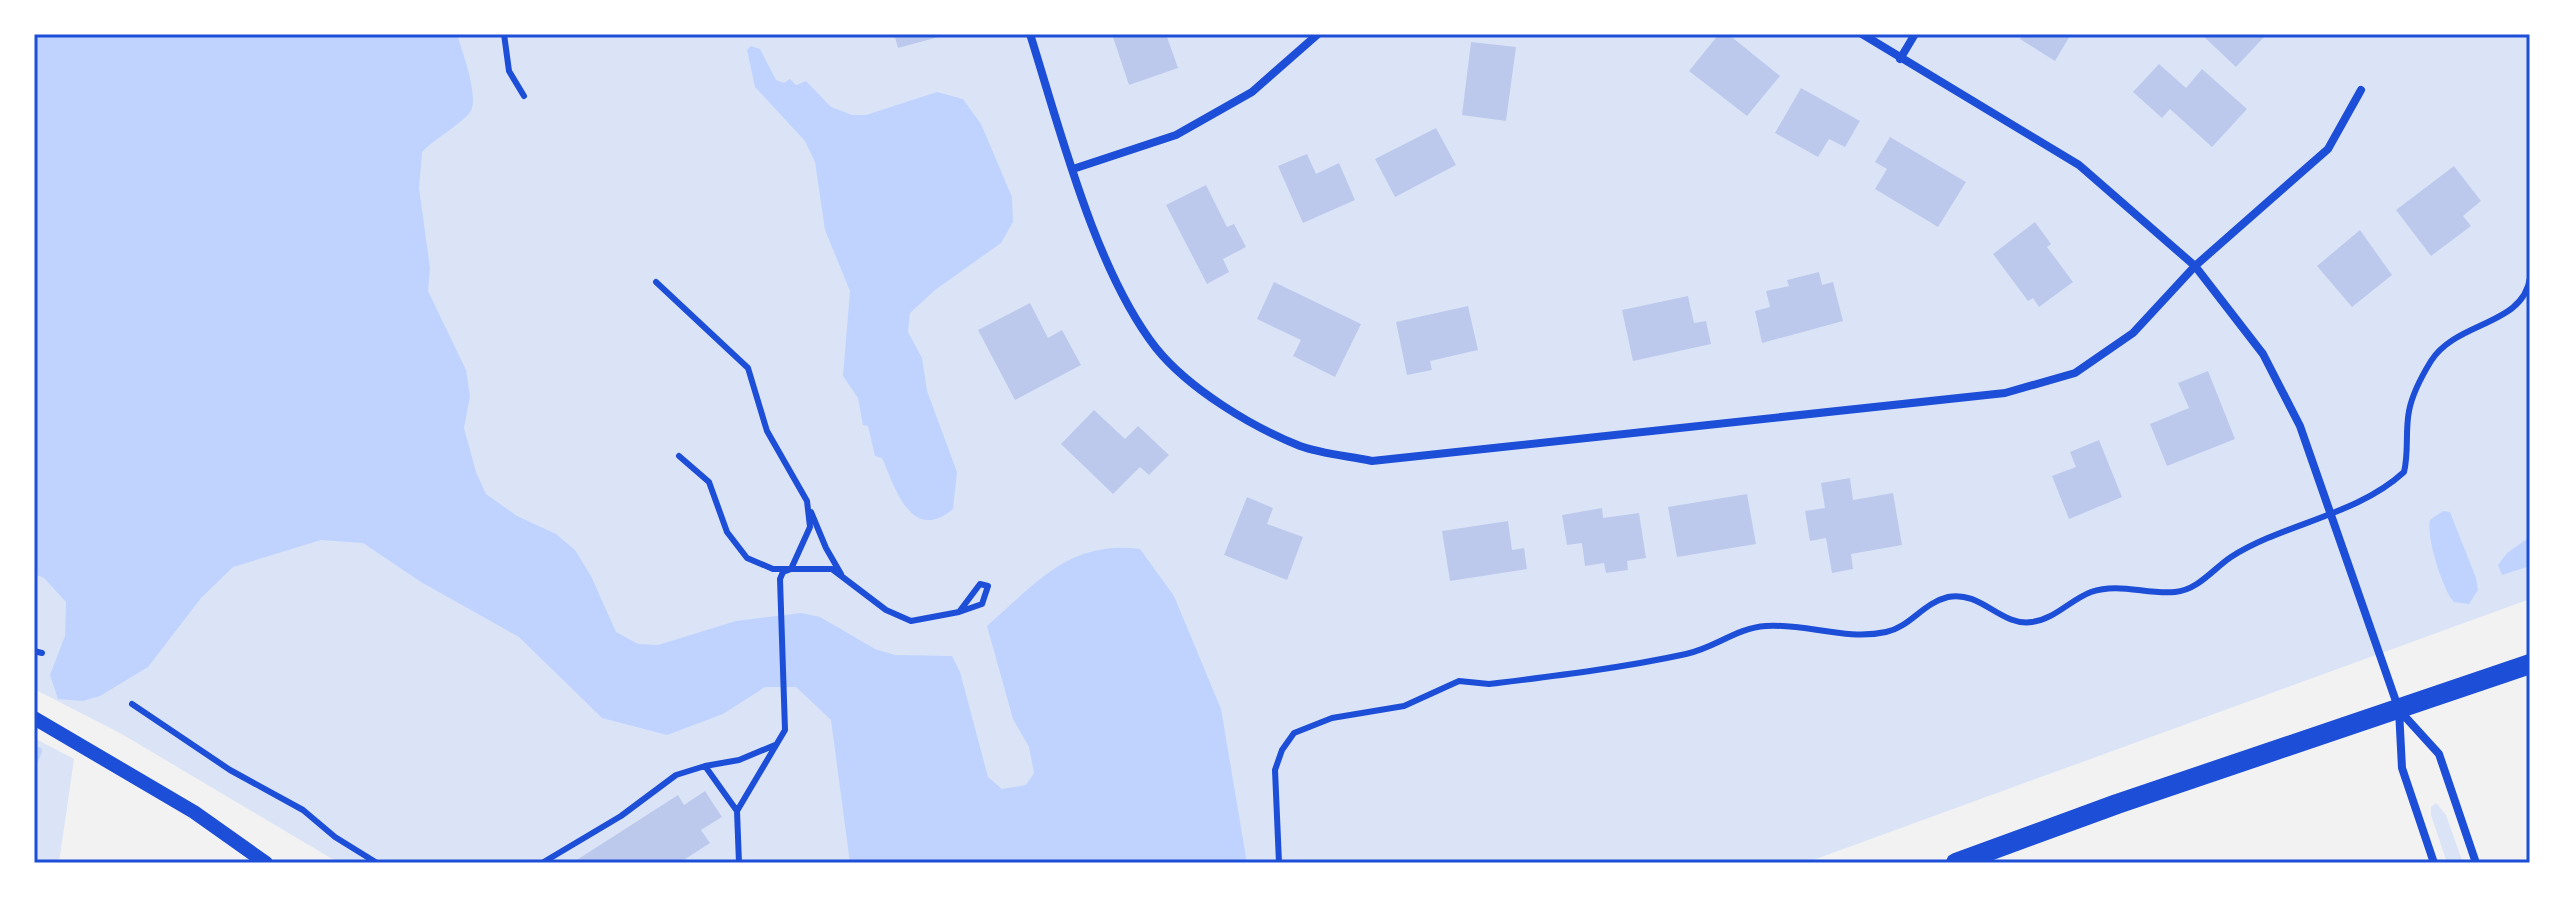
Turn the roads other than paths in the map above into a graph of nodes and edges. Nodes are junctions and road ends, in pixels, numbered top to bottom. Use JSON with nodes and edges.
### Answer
{"nodes":[{"id":1,"x":504,"y":34,"type":"edge"},
{"id":2,"x":1030,"y":34,"type":"edge"},
{"id":3,"x":1318,"y":34,"type":"edge"},
{"id":4,"x":1862,"y":34,"type":"edge"},
{"id":5,"x":1915,"y":34,"type":"edge"},
{"id":6,"x":1900,"y":59,"type":"junction"},
{"id":7,"x":2361,"y":90,"type":"dead end"},
{"id":8,"x":524,"y":96,"type":"dead end"},
{"id":9,"x":1073,"y":169,"type":"junction"},
{"id":10,"x":2195,"y":266,"type":"junction"},
{"id":11,"x":2530,"y":278,"type":"edge"},
{"id":12,"x":656,"y":282,"type":"dead end"},
{"id":13,"x":679,"y":456,"type":"dead end"},
{"id":14,"x":807,"y":501,"type":"junction"},
{"id":15,"x":2330,"y":513,"type":"junction"},
{"id":16,"x":791,"y":569,"type":"junction"},
{"id":17,"x":842,"y":575,"type":"junction"},
{"id":18,"x":959,"y":612,"type":"junction"},
{"id":19,"x":34,"y":651,"type":"edge"},
{"id":20,"x":42,"y":653,"type":"dead end"},
{"id":21,"x":2530,"y":664,"type":"edge"},
{"id":22,"x":132,"y":704,"type":"dead end"},
{"id":23,"x":2399,"y":710,"type":"junction"},
{"id":24,"x":34,"y":718,"type":"edge"},
{"id":25,"x":775,"y":745,"type":"junction"},
{"id":26,"x":705,"y":766,"type":"junction"},
{"id":27,"x":737,"y":811,"type":"junction"},
{"id":28,"x":266,"y":863,"type":"edge"},
{"id":29,"x":377,"y":863,"type":"edge"},
{"id":30,"x":542,"y":863,"type":"edge"},
{"id":31,"x":739,"y":863,"type":"edge"},
{"id":32,"x":1279,"y":863,"type":"edge"},
{"id":33,"x":1956,"y":863,"type":"edge"},
{"id":34,"x":2434,"y":863,"type":"edge"},
{"id":35,"x":2476,"y":863,"type":"edge"}],
"edges":[{"from":1,"to":8,"type":"lane"},
{"from":2,"to":9,"type":"street"},
{"from":3,"to":9,"type":"street"},
{"from":4,"to":6,"type":"street"},
{"from":5,"to":6,"type":"street"},
{"from":6,"to":10,"type":"street"},
{"from":7,"to":10,"type":"street"},
{"from":9,"to":10,"type":"street"},
{"from":10,"to":15,"type":"street"},
{"from":11,"to":15,"type":"lane"},
{"from":12,"to":14,"type":"lane"},
{"from":13,"to":16,"type":"lane"},
{"from":14,"to":16,"type":"lane"},
{"from":14,"to":17,"type":"lane"},
{"from":15,"to":23,"type":"street"},
{"from":15,"to":32,"type":"lane"},
{"from":16,"to":17,"type":"lane"},
{"from":16,"to":25,"type":"lane"},
{"from":17,"to":18,"type":"lane"},
{"from":18,"to":18,"type":"lane"},
{"from":19,"to":20,"type":"lane"},
{"from":21,"to":23,"type":"main road"},
{"from":22,"to":29,"type":"lane"},
{"from":23,"to":33,"type":"main road"},
{"from":23,"to":34,"type":"street"},
{"from":23,"to":35,"type":"street"},
{"from":24,"to":28,"type":"street"},
{"from":25,"to":26,"type":"lane"},
{"from":25,"to":27,"type":"lane"},
{"from":26,"to":27,"type":"lane"},
{"from":26,"to":30,"type":"lane"},
{"from":27,"to":31,"type":"lane"}]}
